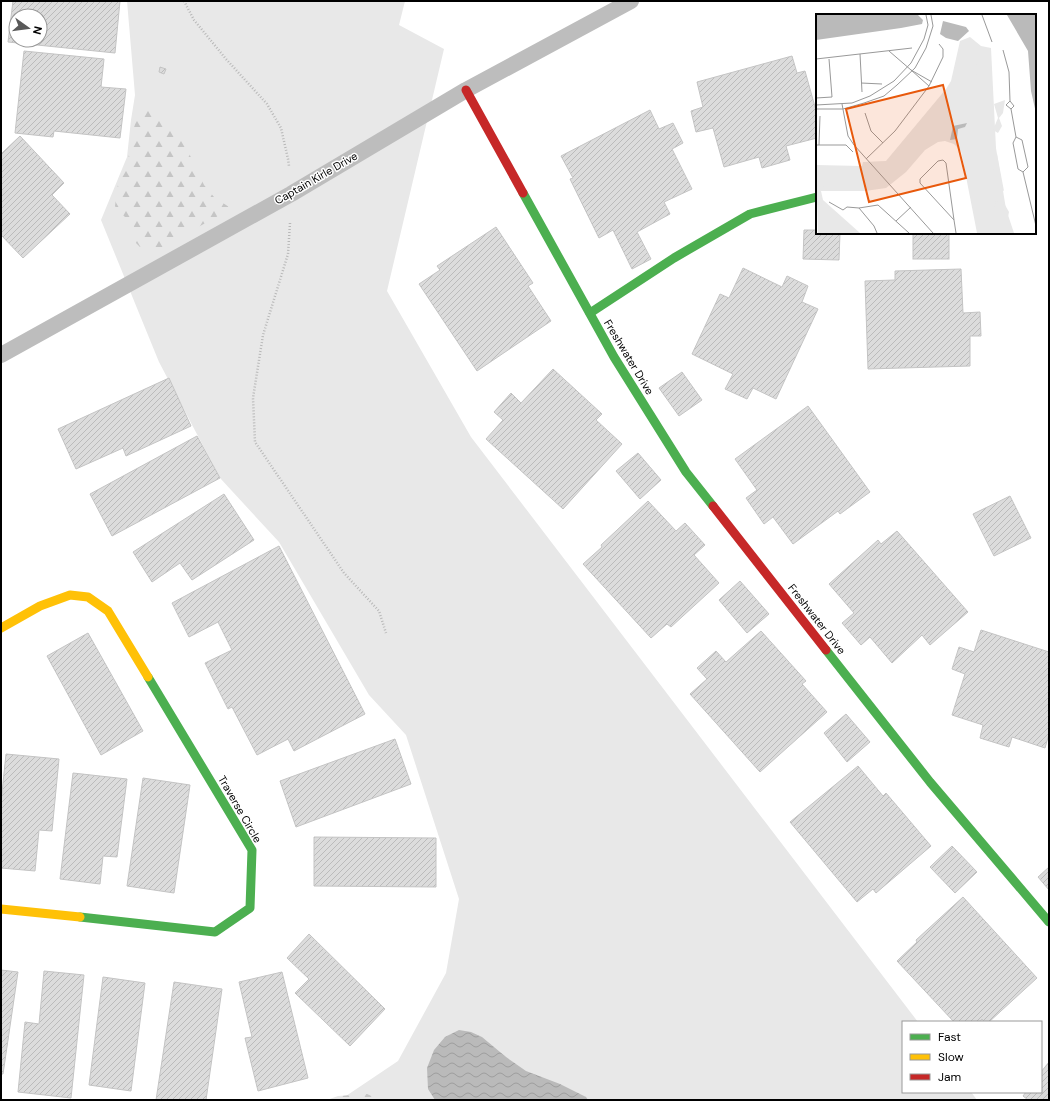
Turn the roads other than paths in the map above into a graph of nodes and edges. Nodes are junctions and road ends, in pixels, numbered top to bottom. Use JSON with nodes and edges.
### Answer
{"nodes":[{"id":1,"x":631,"y":1,"type":"edge"},
{"id":2,"x":466,"y":90,"type":"junction"},
{"id":3,"x":816,"y":197,"type":"edge"},
{"id":4,"x":590,"y":313,"type":"junction"},
{"id":5,"x":1,"y":355,"type":"edge"},
{"id":6,"x":1,"y":628,"type":"edge"},
{"id":7,"x":1,"y":909,"type":"edge"},
{"id":8,"x":1049,"y":922,"type":"edge"}],
"edges":[{"from":1,"to":2,"type":"lane","name":"Captain Kirle Drive"},
{"from":2,"to":4,"type":"street","name":"Freshwater Drive"},
{"from":2,"to":5,"type":"lane","name":"Captain Kirle Drive"},
{"from":3,"to":4,"type":"street","name":"Freshwater Drive"},
{"from":4,"to":8,"type":"street","name":"Freshwater Drive"},
{"from":6,"to":7,"type":"street","name":"Traverse Circle"}]}
